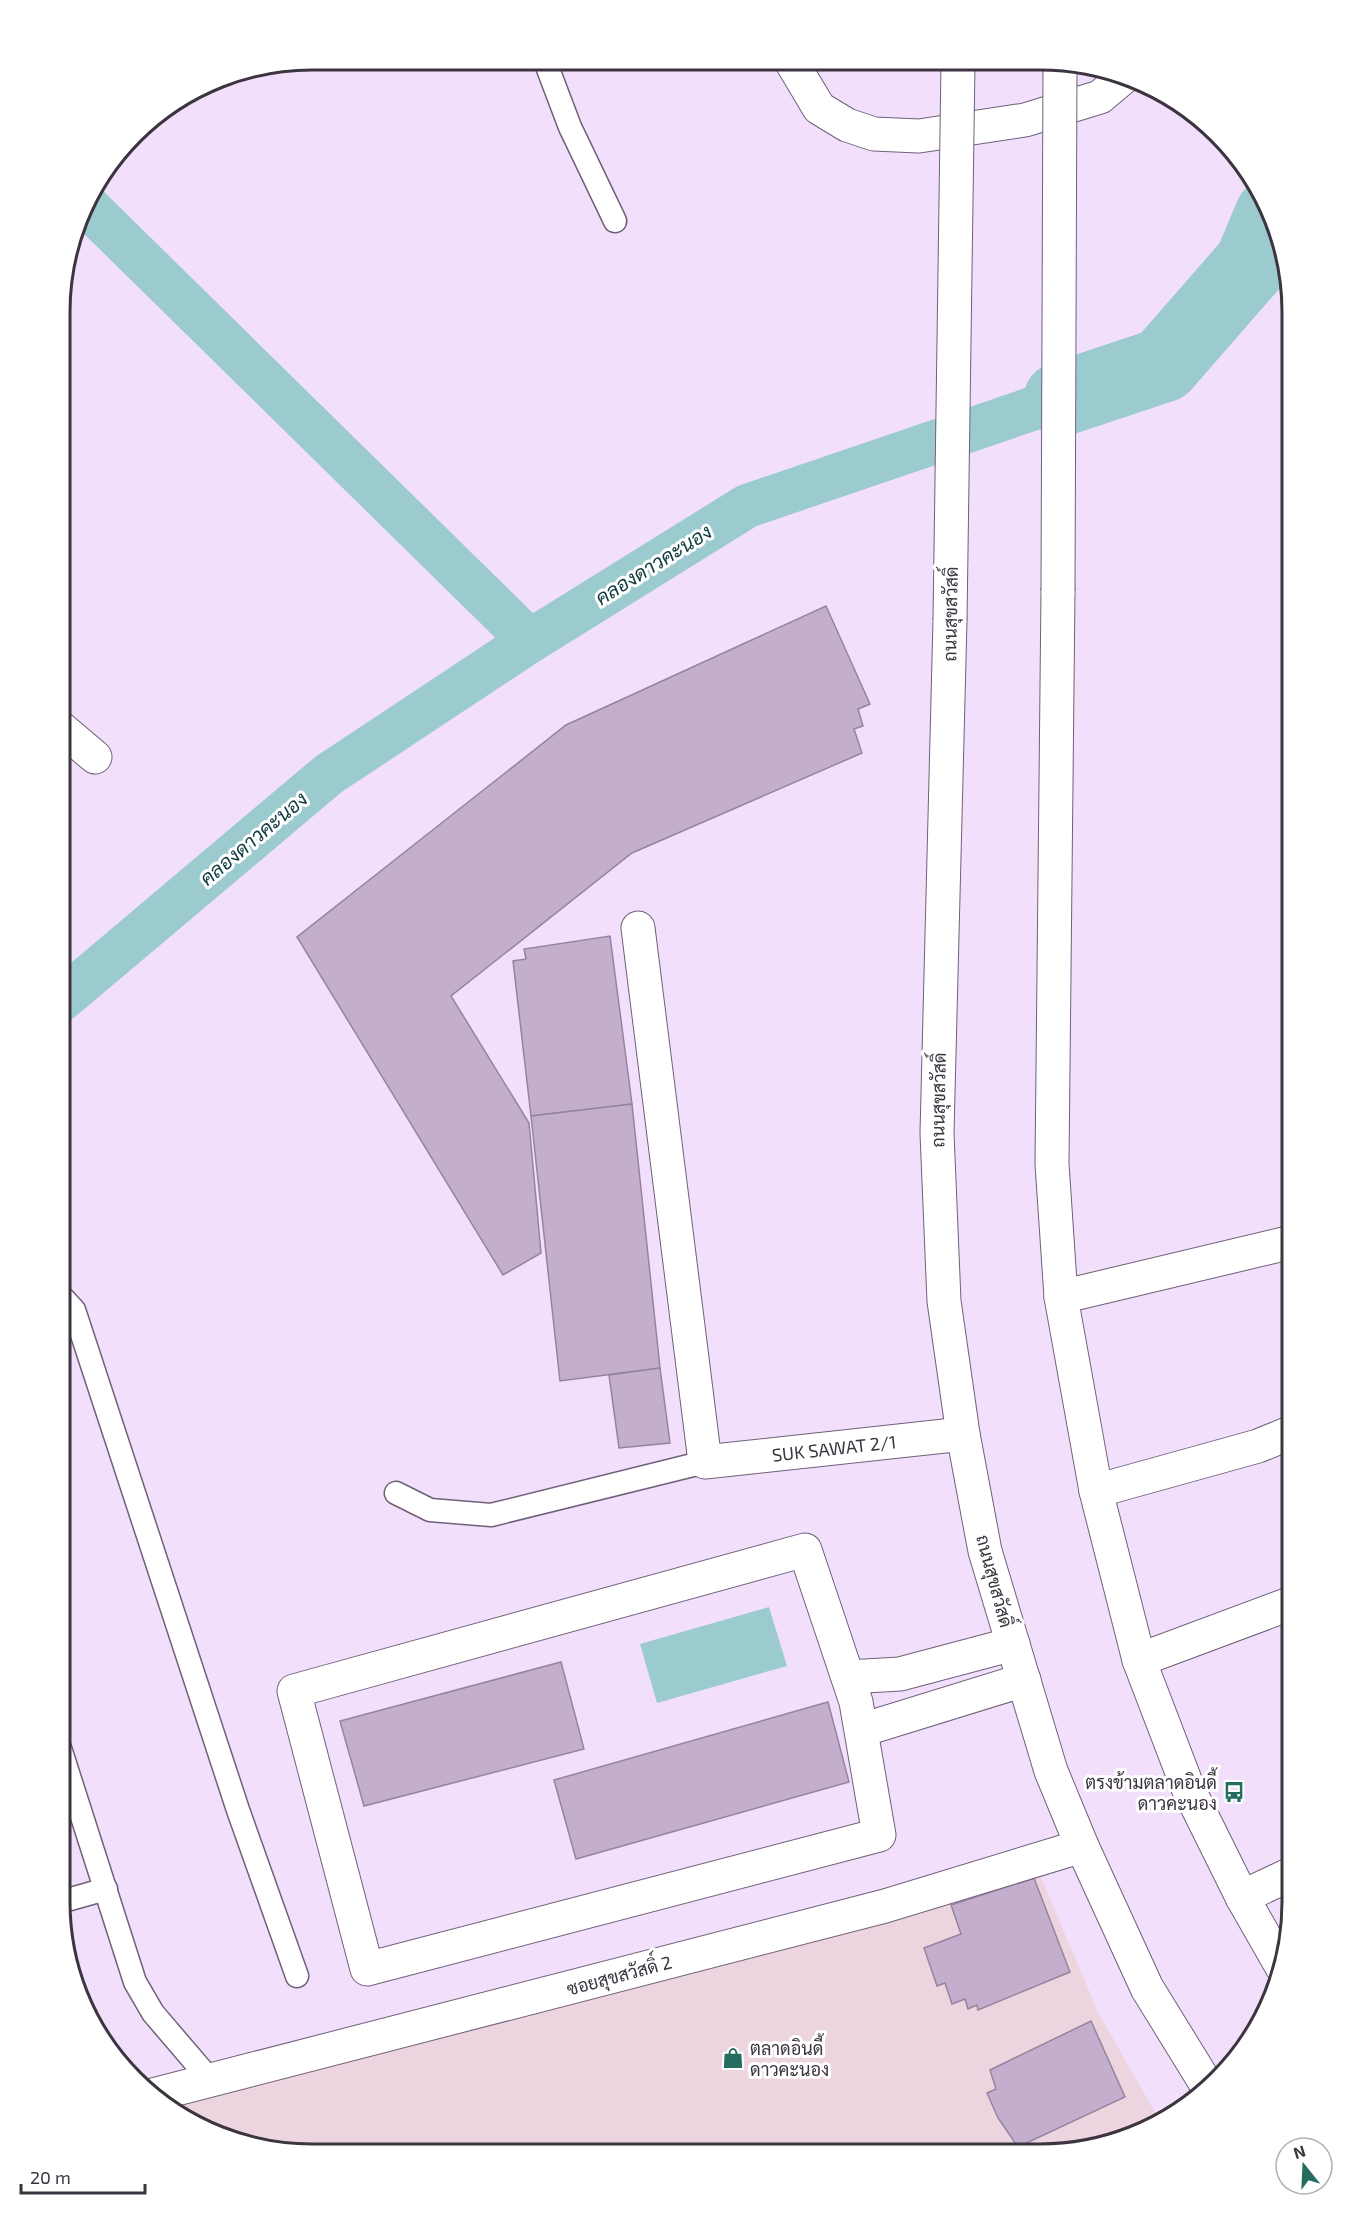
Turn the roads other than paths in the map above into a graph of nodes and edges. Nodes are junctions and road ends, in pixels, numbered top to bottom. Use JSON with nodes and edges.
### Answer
{"nodes":[{"id":1,"x":548,"y":70,"type":"edge"},
{"id":2,"x":796,"y":70,"type":"edge"},
{"id":3,"x":958,"y":70,"type":"edge"},
{"id":4,"x":1060,"y":72,"type":"edge"},
{"id":5,"x":1117,"y":83,"type":"edge"},
{"id":6,"x":615,"y":221,"type":"dead end"},
{"id":7,"x":70,"y":736,"type":"edge"},
{"id":8,"x":94,"y":758,"type":"dead end"},
{"id":9,"x":638,"y":928,"type":"dead end"},
{"id":10,"x":1282,"y":1244,"type":"edge"},
{"id":11,"x":1061,"y":1297,"type":"junction"},
{"id":12,"x":70,"y":1306,"type":"edge"},
{"id":13,"x":963,"y":1434,"type":"junction"},
{"id":14,"x":1282,"y":1436,"type":"edge"},
{"id":15,"x":705,"y":1462,"type":"junction"},
{"id":16,"x":1096,"y":1491,"type":"junction"},
{"id":17,"x":396,"y":1493,"type":"dead end"},
{"id":18,"x":1282,"y":1607,"type":"edge"},
{"id":19,"x":1013,"y":1644,"type":"junction"},
{"id":20,"x":1139,"y":1660,"type":"junction"},
{"id":21,"x":848,"y":1677,"type":"junction"},
{"id":22,"x":1024,"y":1680,"type":"junction"},
{"id":23,"x":862,"y":1730,"type":"junction"},
{"id":24,"x":70,"y":1779,"type":"edge"},
{"id":25,"x":1082,"y":1846,"type":"junction"},
{"id":26,"x":1282,"y":1879,"type":"edge"},
{"id":27,"x":106,"y":1889,"type":"junction"},
{"id":28,"x":1242,"y":1897,"type":"junction"},
{"id":29,"x":70,"y":1899,"type":"edge"},
{"id":30,"x":1275,"y":1955,"type":"edge"},
{"id":31,"x":297,"y":1976,"type":"dead end"},
{"id":32,"x":1203,"y":2079,"type":"edge"},
{"id":33,"x":212,"y":2082,"type":"junction"},
{"id":34,"x":164,"y":2092,"type":"edge"}],
"edges":[{"from":1,"to":6,"type":"lane"},
{"from":2,"to":5,"type":"street"},
{"from":3,"to":13,"type":"street","name":"ถนนสุขสวัสดิ์","bridge":true},
{"from":4,"to":11,"type":"street","bridge":true},
{"from":7,"to":8,"type":"street"},
{"from":9,"to":15,"type":"street"},
{"from":10,"to":11,"type":"street"},
{"from":11,"to":16,"type":"street"},
{"from":12,"to":31,"type":"lane"},
{"from":13,"to":15,"type":"street","name":"SUK SAWAT 2/1"},
{"from":13,"to":19,"type":"street","name":"ถนนสุขสวัสดิ์"},
{"from":14,"to":16,"type":"street"},
{"from":15,"to":17,"type":"lane"},
{"from":16,"to":20,"type":"street"},
{"from":18,"to":20,"type":"street"},
{"from":19,"to":21,"type":"street"},
{"from":19,"to":22,"type":"street","name":"ถนนสุขสวัสดิ์"},
{"from":20,"to":28,"type":"street"},
{"from":21,"to":23,"type":"street"},
{"from":21,"to":23,"type":"street"},
{"from":22,"to":23,"type":"street"},
{"from":22,"to":25,"type":"street","name":"ถนนสุขสวัสดิ์"},
{"from":24,"to":27,"type":"lane"},
{"from":25,"to":32,"type":"street","name":"ถนนสุขสวัสดิ์"},
{"from":25,"to":33,"type":"street","name":"ซอยสุขสวัสดิ์ 2"},
{"from":26,"to":28,"type":"street"},
{"from":27,"to":29,"type":"lane"},
{"from":27,"to":33,"type":"lane"},
{"from":28,"to":30,"type":"street"},
{"from":33,"to":34,"type":"street","name":"ซอยสุขสวัสดิ์ 2"}]}
